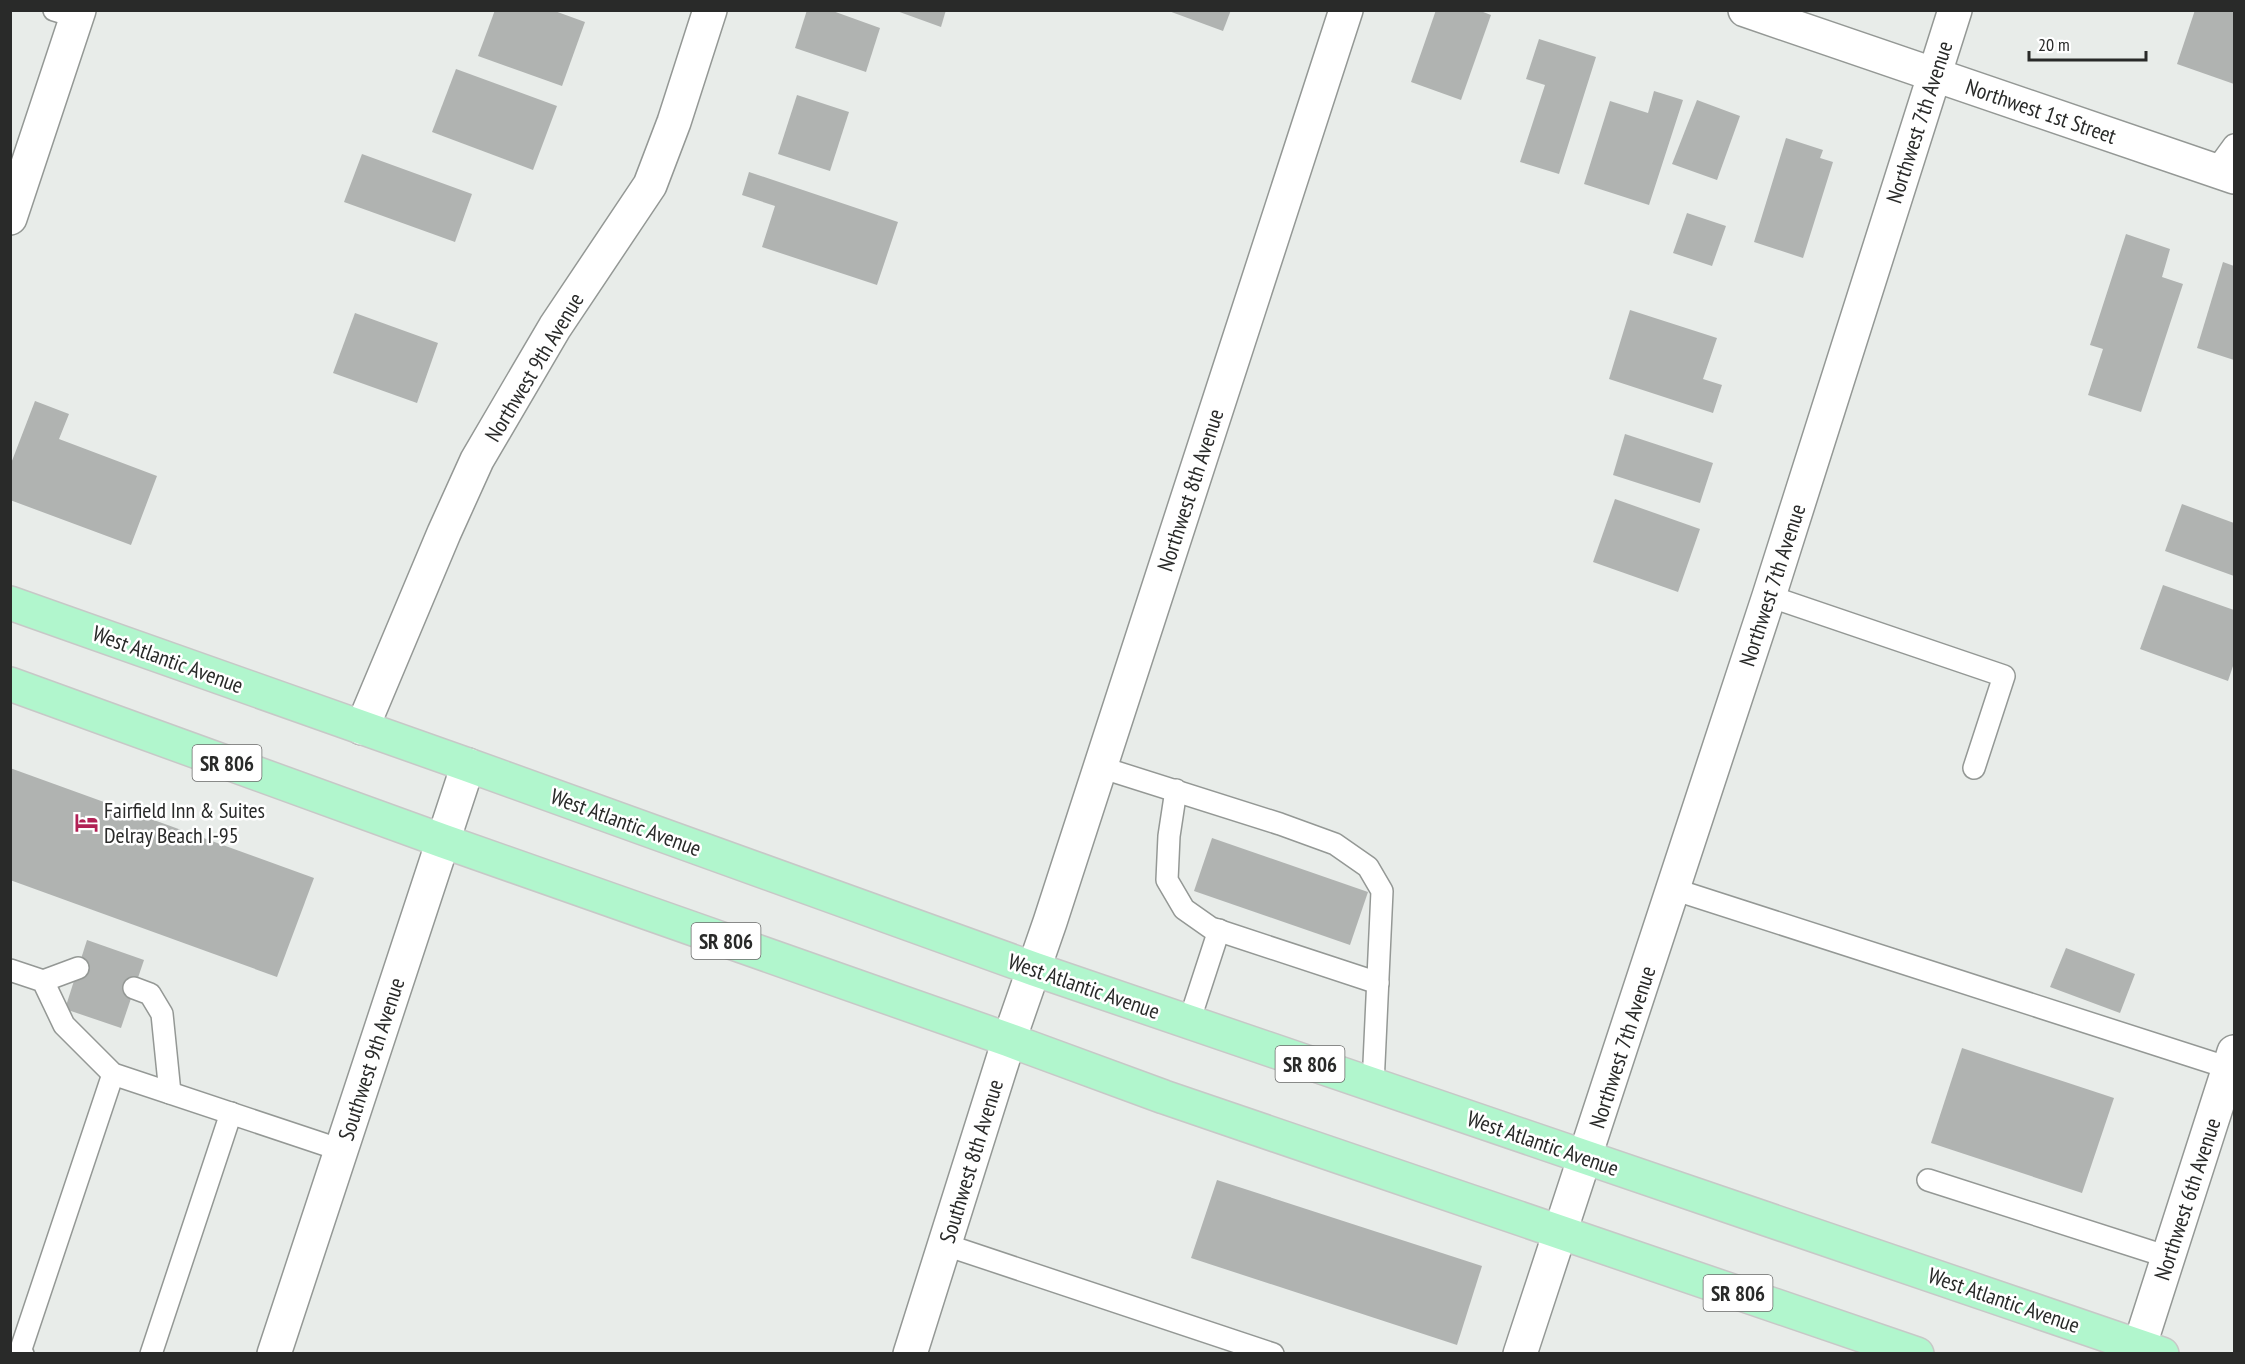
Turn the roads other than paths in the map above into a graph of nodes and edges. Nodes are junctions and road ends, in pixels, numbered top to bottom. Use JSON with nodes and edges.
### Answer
{"nodes":[{"id":1,"x":710,"y":10,"type":"edge"},
{"id":2,"x":1346,"y":10,"type":"edge"},
{"id":3,"x":1745,"y":10,"type":"edge"},
{"id":4,"x":1955,"y":10,"type":"edge"},
{"id":5,"x":70,"y":13,"type":"edge"},
{"id":6,"x":1934,"y":75,"type":"junction"},
{"id":7,"x":2228,"y":164,"type":"edge"},
{"id":8,"x":10,"y":218,"type":"edge"},
{"id":9,"x":1768,"y":596,"type":"junction"},
{"id":10,"x":10,"y":603,"type":"edge"},
{"id":11,"x":10,"y":684,"type":"edge"},
{"id":12,"x":362,"y":728,"type":"junction"},
{"id":13,"x":468,"y":765,"type":"junction"},
{"id":14,"x":1100,"y":767,"type":"junction"},
{"id":15,"x":1974,"y":768,"type":"dead end"},
{"id":16,"x":1176,"y":790,"type":"junction"},
{"id":17,"x":443,"y":841,"type":"junction"},
{"id":18,"x":1673,"y":889,"type":"junction"},
{"id":19,"x":1219,"y":930,"type":"junction"},
{"id":20,"x":78,"y":968,"type":"dead end"},
{"id":21,"x":1034,"y":969,"type":"junction"},
{"id":22,"x":10,"y":970,"type":"edge"},
{"id":23,"x":43,"y":981,"type":"junction"},
{"id":24,"x":1378,"y":983,"type":"junction"},
{"id":25,"x":134,"y":988,"type":"dead end"},
{"id":26,"x":1189,"y":1022,"type":"junction"},
{"id":27,"x":1009,"y":1040,"type":"junction"},
{"id":28,"x":2232,"y":1060,"type":"edge"},
{"id":29,"x":114,"y":1074,"type":"junction"},
{"id":30,"x":1373,"y":1086,"type":"junction"},
{"id":31,"x":170,"y":1093,"type":"junction"},
{"id":32,"x":231,"y":1113,"type":"junction"},
{"id":33,"x":341,"y":1150,"type":"junction"},
{"id":34,"x":1586,"y":1158,"type":"junction"},
{"id":35,"x":1928,"y":1180,"type":"dead end"},
{"id":36,"x":1559,"y":1232,"type":"junction"},
{"id":37,"x":946,"y":1245,"type":"junction"},
{"id":38,"x":2168,"y":1257,"type":"junction"},
{"id":39,"x":1875,"y":1347,"type":"edge"},
{"id":40,"x":2146,"y":1351,"type":"edge"},
{"id":41,"x":23,"y":1353,"type":"edge"},
{"id":42,"x":151,"y":1353,"type":"edge"},
{"id":43,"x":274,"y":1353,"type":"edge"},
{"id":44,"x":910,"y":1353,"type":"edge"},
{"id":45,"x":1273,"y":1353,"type":"edge"},
{"id":46,"x":1520,"y":1353,"type":"edge"},
{"id":47,"x":1917,"y":1353,"type":"edge"}],
"edges":[{"from":1,"to":12,"type":"street","name":"Northwest 9th Avenue"},
{"from":2,"to":14,"type":"street","name":"Northwest 8th Avenue"},
{"from":3,"to":6,"type":"street","name":"Northwest 1st Street"},
{"from":4,"to":6,"type":"street","name":"Northwest 7th Avenue"},
{"from":5,"to":8,"type":"street"},
{"from":6,"to":7,"type":"street","name":"Northwest 1st Street"},
{"from":6,"to":9,"type":"street","name":"Northwest 7th Avenue"},
{"from":9,"to":15,"type":"lane"},
{"from":9,"to":18,"type":"street","name":"Northwest 7th Avenue"},
{"from":10,"to":12,"type":"main road","name":"West Atlantic Avenue","number":"SR 806"},
{"from":11,"to":17,"type":"main road","number":"SR 806"},
{"from":12,"to":13,"type":"main road","name":"West Atlantic Avenue","number":"SR 806"},
{"from":13,"to":17,"type":"street","name":"Southwest 9th Avenue"},
{"from":13,"to":21,"type":"main road","name":"West Atlantic Avenue","number":"SR 806"},
{"from":14,"to":16,"type":"lane"},
{"from":14,"to":21,"type":"street","name":"Northwest 8th Avenue"},
{"from":16,"to":19,"type":"lane"},
{"from":16,"to":24,"type":"lane"},
{"from":17,"to":27,"type":"main road","number":"SR 806"},
{"from":17,"to":33,"type":"street","name":"Southwest 9th Avenue"},
{"from":18,"to":28,"type":"lane"},
{"from":18,"to":34,"type":"street","name":"Northwest 7th Avenue"},
{"from":19,"to":24,"type":"lane"},
{"from":19,"to":26,"type":"lane"},
{"from":20,"to":23,"type":"lane"},
{"from":21,"to":26,"type":"main road","name":"West Atlantic Avenue","number":"SR 806"},
{"from":21,"to":27,"type":"street","name":"Southwest 8th Avenue"},
{"from":22,"to":23,"type":"lane"},
{"from":23,"to":29,"type":"lane"},
{"from":24,"to":30,"type":"lane"},
{"from":25,"to":31,"type":"lane"},
{"from":26,"to":30,"type":"main road","name":"West Atlantic Avenue","number":"SR 806"},
{"from":27,"to":36,"type":"main road","number":"SR 806"},
{"from":27,"to":37,"type":"street","name":"Southwest 8th Avenue"},
{"from":28,"to":38,"type":"street","name":"Northwest 6th Avenue"},
{"from":29,"to":31,"type":"lane"},
{"from":29,"to":41,"type":"lane"},
{"from":30,"to":34,"type":"main road","name":"West Atlantic Avenue","number":"SR 806"},
{"from":31,"to":32,"type":"lane"},
{"from":32,"to":33,"type":"lane"},
{"from":32,"to":42,"type":"lane"},
{"from":33,"to":43,"type":"street","name":"Southwest 9th Avenue"},
{"from":34,"to":36,"type":"street","name":"Northwest 7th Avenue"},
{"from":34,"to":40,"type":"main road","name":"West Atlantic Avenue","number":"SR 806"},
{"from":35,"to":38,"type":"lane"},
{"from":36,"to":39,"type":"main road","number":"SR 806"},
{"from":36,"to":46,"type":"street","name":"Northwest 7th Avenue"},
{"from":37,"to":44,"type":"street","name":"Southwest 8th Avenue"},
{"from":37,"to":45,"type":"lane"},
{"from":38,"to":40,"type":"street","name":"Northwest 6th Avenue"},
{"from":39,"to":47,"type":"main road","number":"SR 806"}]}
